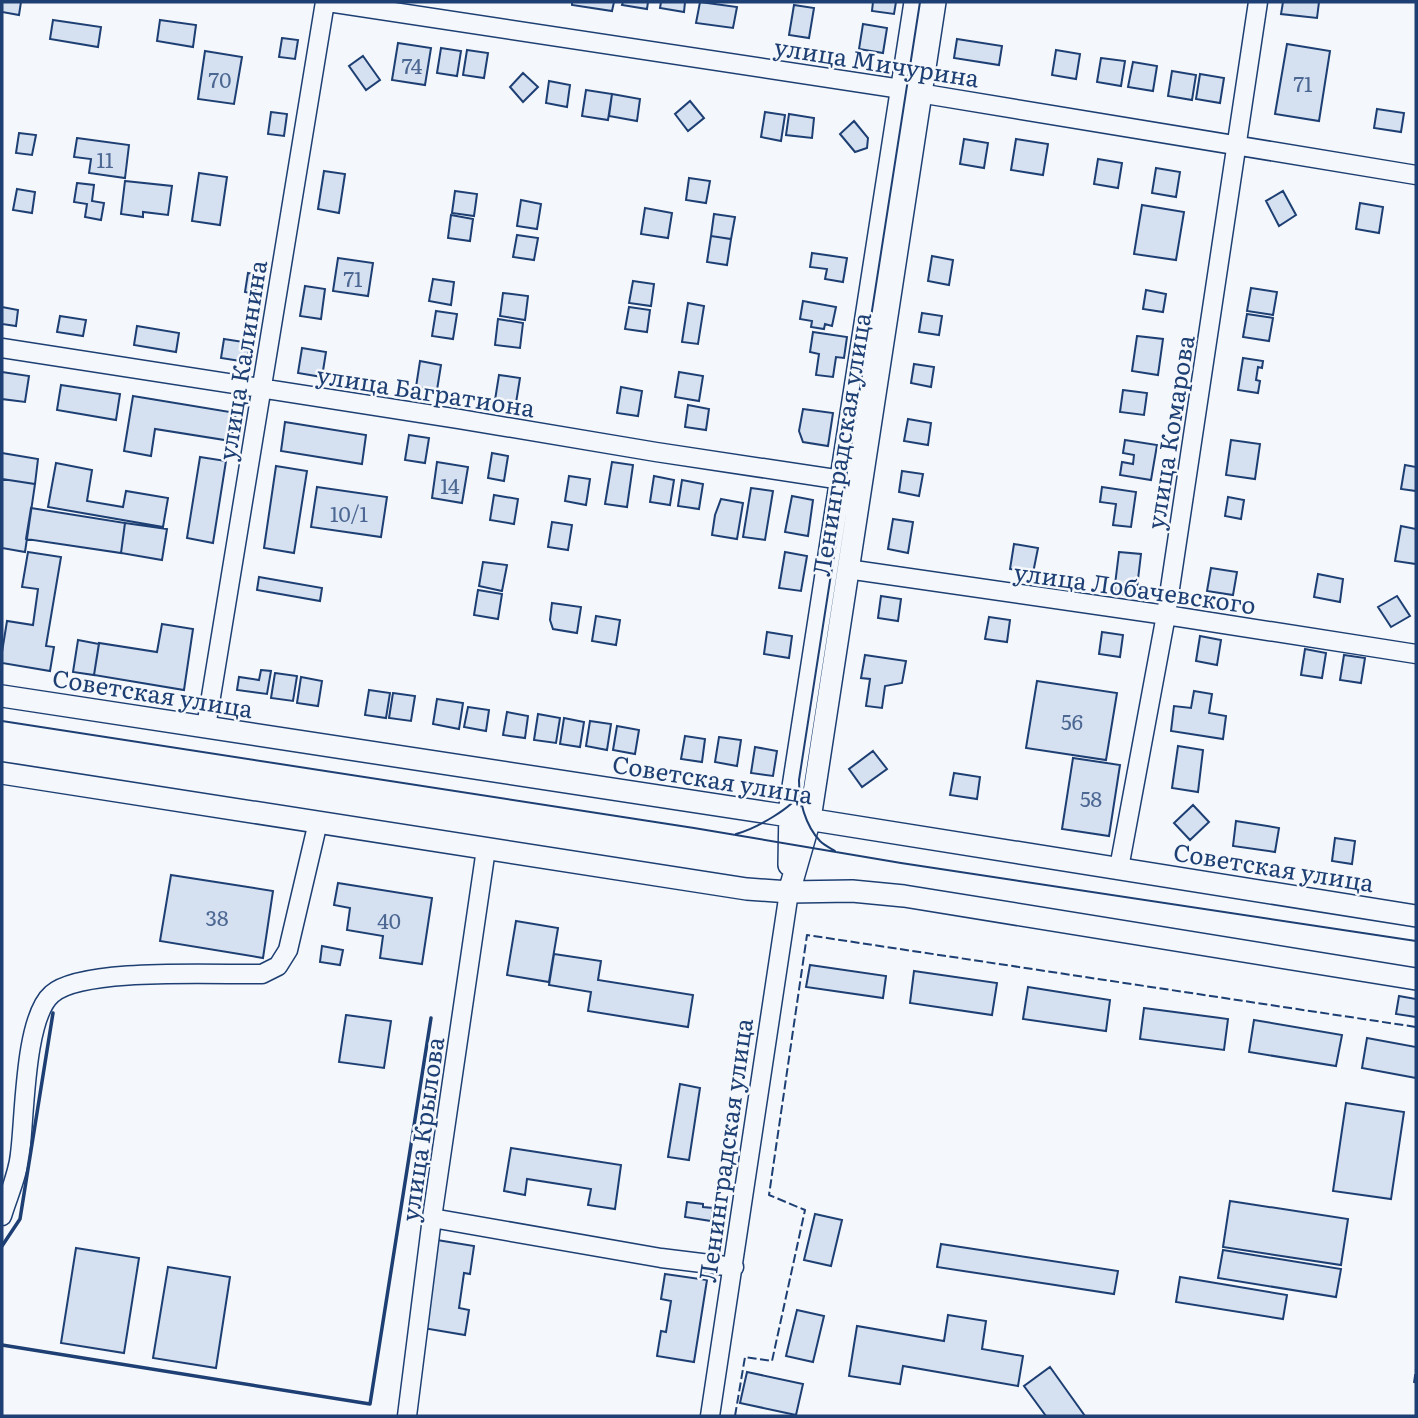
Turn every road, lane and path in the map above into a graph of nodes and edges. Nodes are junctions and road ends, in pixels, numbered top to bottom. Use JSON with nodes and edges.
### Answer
{"nodes":[{"id":1,"x":327,"y":2,"type":"edge"},
{"id":2,"x":915,"y":2,"type":"edge"},
{"id":3,"x":935,"y":2,"type":"edge"},
{"id":4,"x":1258,"y":2,"type":"edge"},
{"id":5,"x":911,"y":90,"type":"junction"},
{"id":6,"x":1237,"y":145,"type":"junction"},
{"id":7,"x":1416,"y":174,"type":"edge"},
{"id":8,"x":2,"y":348,"type":"edge"},
{"id":9,"x":261,"y":389,"type":"junction"},
{"id":10,"x":842,"y":480,"type":"junction"},
{"id":11,"x":847,"y":569,"type":"junction"},
{"id":12,"x":1166,"y":615,"type":"junction"},
{"id":13,"x":1416,"y":654,"type":"edge"},
{"id":14,"x":2,"y":696,"type":"edge"},
{"id":15,"x":206,"y":727,"type":"junction"},
{"id":16,"x":2,"y":773,"type":"edge"},
{"id":17,"x":800,"y":818,"type":"junction"},
{"id":18,"x":318,"y":822,"type":"junction"},
{"id":19,"x":486,"y":849,"type":"junction"},
{"id":20,"x":1119,"y":868,"type":"junction"},
{"id":21,"x":789,"y":892,"type":"junction"},
{"id":22,"x":1416,"y":916,"type":"edge"},
{"id":23,"x":1416,"y":979,"type":"edge"},
{"id":24,"x":2,"y":1216,"type":"edge"},
{"id":25,"x":432,"y":1219,"type":"junction"},
{"id":26,"x":734,"y":1267,"type":"junction"},
{"id":27,"x":407,"y":1416,"type":"edge"},
{"id":28,"x":710,"y":1416,"type":"edge"}],
"edges":[{"from":1,"to":5,"type":"street","name":"улица Мичурина"},
{"from":1,"to":9,"type":"street","name":"улица Калинина"},
{"from":2,"to":5,"type":"main road","name":"Ленинградская улица"},
{"from":3,"to":5,"type":"main road","name":"Ленинградская улица"},
{"from":4,"to":6,"type":"street","name":"улица Комарова"},
{"from":5,"to":6,"type":"street","name":"улица Мичурина"},
{"from":5,"to":10,"type":"main road","name":"Ленинградская улица"},
{"from":5,"to":11,"type":"main road","name":"Ленинградская улица"},
{"from":6,"to":7,"type":"street","name":"улица Мичурина"},
{"from":6,"to":12,"type":"street","name":"улица Комарова"},
{"from":8,"to":9,"type":"street","name":"улица Багратиона"},
{"from":9,"to":10,"type":"street","name":"улица Багратиона"},
{"from":9,"to":15,"type":"street","name":"улица Калинина"},
{"from":10,"to":17,"type":"main road","name":"Ленинградская улица"},
{"from":11,"to":12,"type":"street","name":"улица Лобачевского"},
{"from":11,"to":17,"type":"main road","name":"Ленинградская улица"},
{"from":12,"to":13,"type":"street","name":"улица Лобачевского"},
{"from":12,"to":20,"type":"street","name":"улица Комарова"},
{"from":14,"to":15,"type":"main road","name":"Советская улица"},
{"from":15,"to":17,"type":"main road","name":"Советская улица"},
{"from":16,"to":18,"type":"main road"},
{"from":17,"to":20,"type":"main road","name":"Советская улица"},
{"from":17,"to":21,"type":"main road","name":"Ленинградская улица"},
{"from":18,"to":19,"type":"main road"},
{"from":18,"to":24,"type":"street"},
{"from":19,"to":21,"type":"main road"},
{"from":19,"to":25,"type":"street","name":"улица Крылова"},
{"from":20,"to":22,"type":"main road","name":"Советская улица"},
{"from":21,"to":23,"type":"main road"},
{"from":21,"to":26,"type":"street","name":"Ленинградская улица"},
{"from":25,"to":26,"type":"street"},
{"from":25,"to":27,"type":"street","name":"улица Крылова"},
{"from":26,"to":28,"type":"street","name":"Ленинградская улица"}]}
